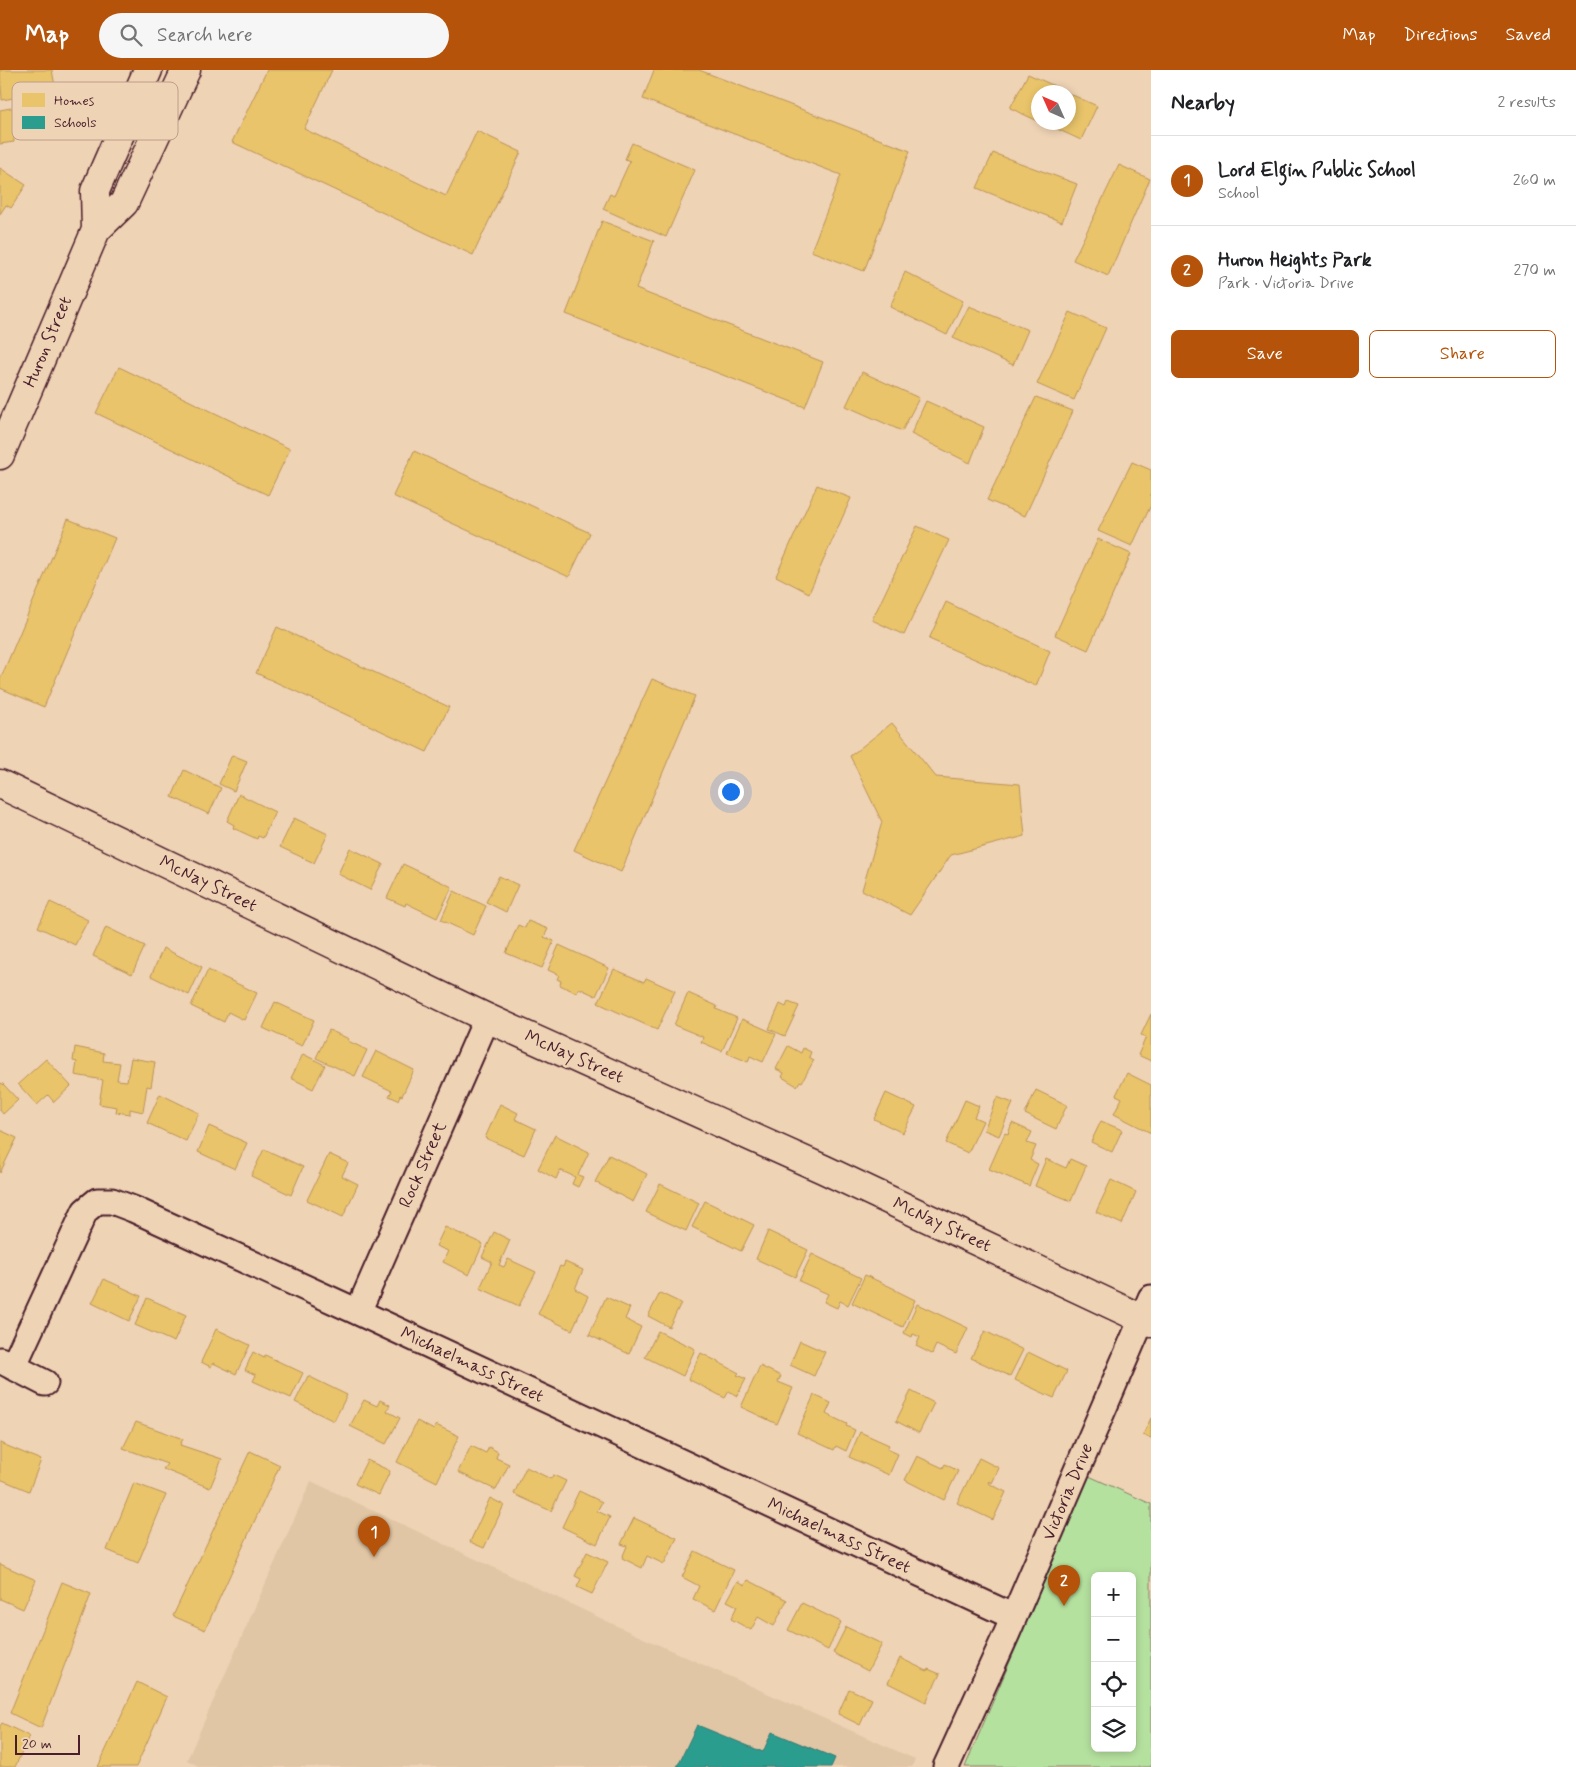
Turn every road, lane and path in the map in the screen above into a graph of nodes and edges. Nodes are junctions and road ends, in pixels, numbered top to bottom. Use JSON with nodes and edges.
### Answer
{"nodes":[{"id":1,"x":148,"y":70,"type":"edge"},
{"id":2,"x":186,"y":70,"type":"edge"},
{"id":3,"x":143,"y":82,"type":"edge"},
{"id":4,"x":178,"y":87,"type":"edge"},
{"id":5,"x":117,"y":140,"type":"edge"},
{"id":6,"x":153,"y":140,"type":"edge"},
{"id":7,"x":96,"y":230,"type":"junction"},
{"id":8,"x":0,"y":456,"type":"edge"},
{"id":9,"x":0,"y":784,"type":"edge"},
{"id":10,"x":487,"y":1018,"type":"junction"},
{"id":11,"x":358,"y":1312,"type":"junction"},
{"id":12,"x":1148,"y":1313,"type":"edge"},
{"id":13,"x":7,"y":1363,"type":"edge"},
{"id":14,"x":44,"y":1383,"type":"dead end"},
{"id":15,"x":1014,"y":1617,"type":"junction"},
{"id":16,"x":946,"y":1767,"type":"edge"}],
"edges":[{"from":1,"to":3,"type":"street","name":"Huron Street"},
{"from":2,"to":4,"type":"street","name":"Huron Street"},
{"from":5,"to":7,"type":"street","name":"Huron Street"},
{"from":6,"to":7,"type":"street","name":"Huron Street"},
{"from":7,"to":8,"type":"street","name":"Huron Street"},
{"from":9,"to":10,"type":"street","name":"McNay Street"},
{"from":10,"to":11,"type":"street","name":"Rock Street"},
{"from":10,"to":12,"type":"street","name":"McNay Street"},
{"from":11,"to":13,"type":"street","name":"Michaelmass Street"},
{"from":11,"to":15,"type":"street","name":"Michaelmass Street"},
{"from":12,"to":15,"type":"street","name":"Victoria Drive"},
{"from":13,"to":14,"type":"street","name":"Michaelmass Street"},
{"from":15,"to":16,"type":"street","name":"Victoria Drive"}]}
